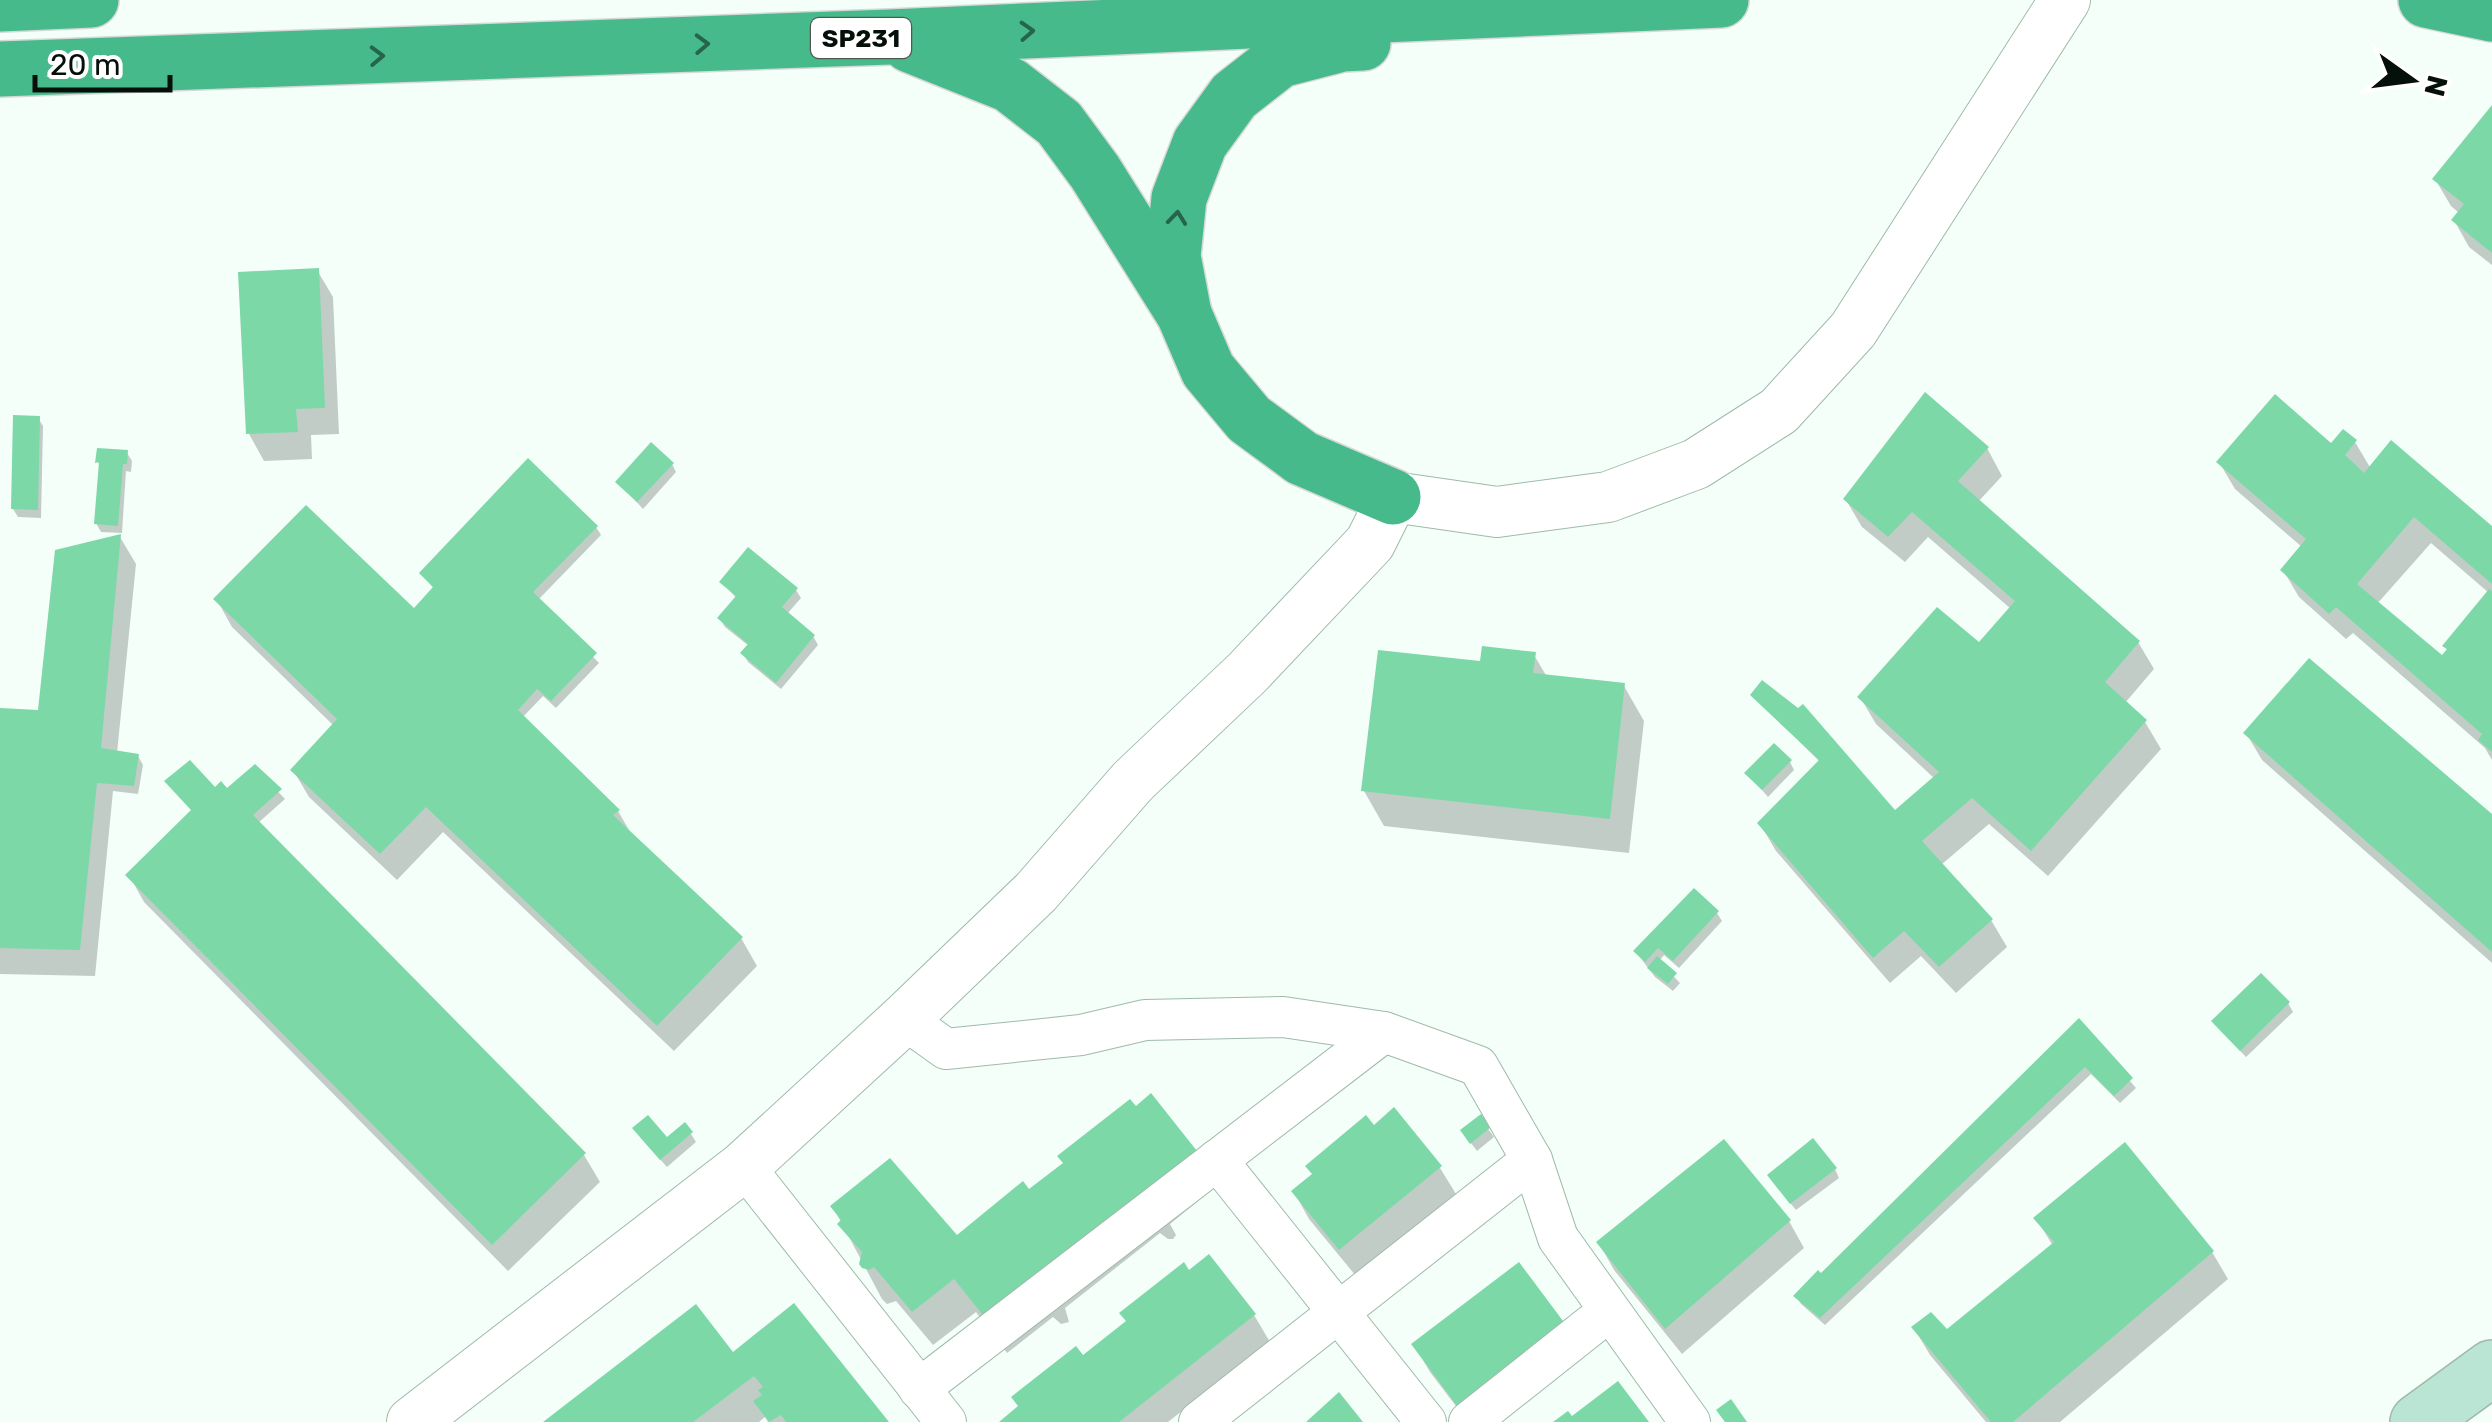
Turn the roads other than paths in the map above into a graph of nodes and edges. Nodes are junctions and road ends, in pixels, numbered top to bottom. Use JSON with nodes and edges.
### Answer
{"nodes":[{"id":1,"x":91,"y":0,"type":"edge"},
{"id":2,"x":1721,"y":0,"type":"edge"},
{"id":3,"x":2064,"y":0,"type":"edge"},
{"id":4,"x":2426,"y":0,"type":"edge"},
{"id":5,"x":1710,"y":1,"type":"edge"},
{"id":6,"x":0,"y":4,"type":"edge"},
{"id":7,"x":2492,"y":14,"type":"edge"},
{"id":8,"x":890,"y":37,"type":"junction"},
{"id":9,"x":0,"y":69,"type":"edge"},
{"id":10,"x":1184,"y":314,"type":"junction"},
{"id":11,"x":1392,"y":497,"type":"junction"},
{"id":12,"x":904,"y":1018,"type":"junction"},
{"id":13,"x":1384,"y":1032,"type":"junction"},
{"id":14,"x":1217,"y":1160,"type":"junction"},
{"id":15,"x":1532,"y":1160,"type":"junction"},
{"id":16,"x":744,"y":1166,"type":"junction"},
{"id":17,"x":1609,"y":1311,"type":"junction"},
{"id":18,"x":1336,"y":1314,"type":"junction"},
{"id":19,"x":2492,"y":1368,"type":"edge"},
{"id":20,"x":919,"y":1388,"type":"junction"},
{"id":21,"x":412,"y":1422,"type":"edge"},
{"id":22,"x":946,"y":1422,"type":"edge"},
{"id":23,"x":1199,"y":1422,"type":"edge"},
{"id":24,"x":1426,"y":1422,"type":"edge"},
{"id":25,"x":1469,"y":1422,"type":"edge"},
{"id":26,"x":1690,"y":1422,"type":"edge"},
{"id":27,"x":2418,"y":1422,"type":"edge"}],
"edges":[{"from":1,"to":6,"type":"highway"},
{"from":2,"to":5,"type":"highway","number":"SP231"},
{"from":3,"to":11,"type":"street"},
{"from":4,"to":7,"type":"highway"},
{"from":8,"to":5,"type":"highway","number":"SP231","one_way":true},
{"from":10,"to":5,"type":"highway","one_way":true},
{"from":9,"to":8,"type":"highway","number":"SP231","one_way":true},
{"from":8,"to":10,"type":"highway"},
{"from":10,"to":11,"type":"highway"},
{"from":11,"to":12,"type":"street"},
{"from":12,"to":13,"type":"street"},
{"from":12,"to":16,"type":"street"},
{"from":13,"to":14,"type":"street"},
{"from":13,"to":15,"type":"street"},
{"from":14,"to":18,"type":"street"},
{"from":14,"to":20,"type":"street"},
{"from":15,"to":17,"type":"street"},
{"from":15,"to":18,"type":"street"},
{"from":16,"to":20,"type":"street"},
{"from":16,"to":21,"type":"street"},
{"from":17,"to":25,"type":"street"},
{"from":17,"to":26,"type":"street"},
{"from":18,"to":23,"type":"street"},
{"from":18,"to":24,"type":"street"},
{"from":19,"to":27,"type":"main road"},
{"from":20,"to":22,"type":"street"}]}
